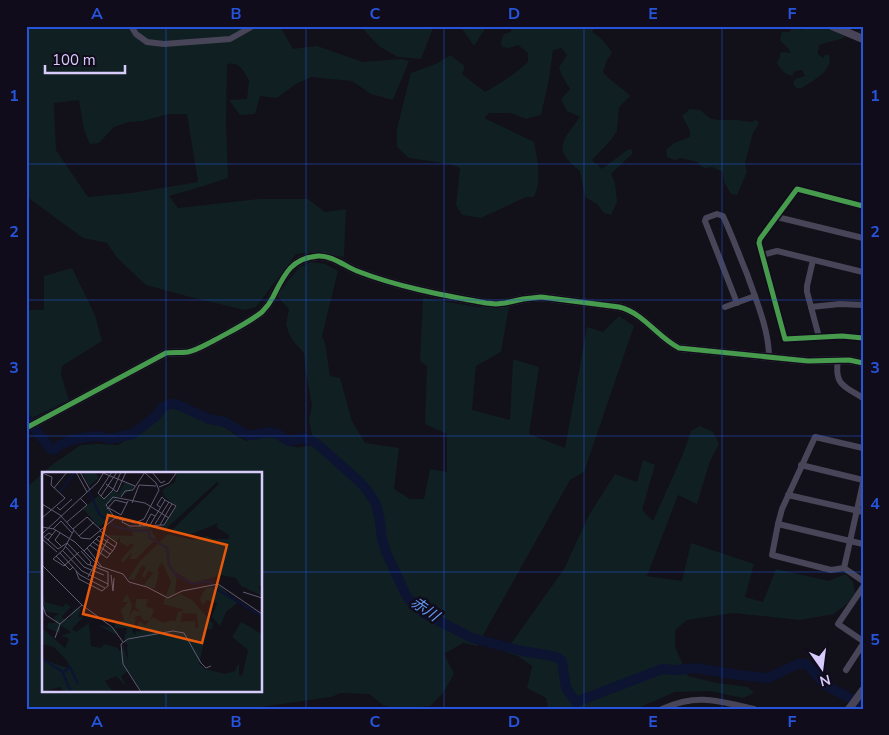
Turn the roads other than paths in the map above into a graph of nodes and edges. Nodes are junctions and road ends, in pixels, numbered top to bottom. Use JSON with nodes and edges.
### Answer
{"nodes":[{"id":1,"x":131,"y":26,"type":"edge"},
{"id":2,"x":253,"y":26,"type":"edge"},
{"id":3,"x":832,"y":26,"type":"edge"},
{"id":4,"x":863,"y":39,"type":"edge"},
{"id":5,"x":863,"y":206,"type":"edge"},
{"id":6,"x":777,"y":217,"type":"junction"},
{"id":7,"x":863,"y":238,"type":"edge"},
{"id":8,"x":762,"y":255,"type":"junction"},
{"id":9,"x":813,"y":260,"type":"junction"},
{"id":10,"x":863,"y":272,"type":"edge"},
{"id":11,"x":755,"y":296,"type":"junction"},
{"id":12,"x":737,"y":303,"type":"junction"},
{"id":13,"x":863,"y":305,"type":"edge"},
{"id":14,"x":725,"y":307,"type":"dead end"},
{"id":15,"x":811,"y":307,"type":"junction"},
{"id":16,"x":818,"y":337,"type":"junction"},
{"id":17,"x":863,"y":338,"type":"edge"},
{"id":18,"x":769,"y":357,"type":"junction"},
{"id":19,"x":838,"y":360,"type":"junction"},
{"id":20,"x":863,"y":363,"type":"edge"},
{"id":21,"x":863,"y":398,"type":"edge"},
{"id":22,"x":31,"y":426,"type":"edge"},
{"id":23,"x":863,"y":448,"type":"edge"},
{"id":24,"x":801,"y":466,"type":"junction"},
{"id":25,"x":863,"y":481,"type":"edge"},
{"id":26,"x":788,"y":495,"type":"junction"},
{"id":27,"x":859,"y":511,"type":"edge"},
{"id":28,"x":778,"y":524,"type":"junction"},
{"id":29,"x":849,"y":541,"type":"junction"},
{"id":30,"x":863,"y":544,"type":"edge"},
{"id":31,"x":844,"y":568,"type":"junction"},
{"id":32,"x":863,"y":581,"type":"edge"},
{"id":33,"x":863,"y":588,"type":"edge"},
{"id":34,"x":863,"y":642,"type":"edge"},
{"id":35,"x":846,"y":670,"type":"dead end"},
{"id":36,"x":861,"y":693,"type":"edge"},
{"id":37,"x":850,"y":708,"type":"edge"},
{"id":38,"x":662,"y":709,"type":"edge"},
{"id":39,"x":754,"y":709,"type":"edge"}],
"edges":[{"from":1,"to":2,"type":"street"},
{"from":3,"to":4,"type":"street"},
{"from":5,"to":6,"type":"street"},
{"from":6,"to":7,"type":"street"},
{"from":6,"to":8,"type":"street"},
{"from":8,"to":9,"type":"street"},
{"from":8,"to":16,"type":"street"},
{"from":9,"to":10,"type":"street"},
{"from":9,"to":15,"type":"street"},
{"from":11,"to":12,"type":"street"},
{"from":11,"to":12,"type":"street"},
{"from":11,"to":18,"type":"street"},
{"from":12,"to":14,"type":"street"},
{"from":13,"to":15,"type":"street"},
{"from":15,"to":16,"type":"street"},
{"from":16,"to":17,"type":"street"},
{"from":18,"to":19,"type":"street"},
{"from":18,"to":22,"type":"street"},
{"from":19,"to":20,"type":"street"},
{"from":19,"to":21,"type":"street"},
{"from":23,"to":24,"type":"street"},
{"from":24,"to":25,"type":"street"},
{"from":24,"to":26,"type":"street"},
{"from":25,"to":27,"type":"street"},
{"from":26,"to":27,"type":"street"},
{"from":26,"to":28,"type":"street"},
{"from":27,"to":29,"type":"street"},
{"from":28,"to":29,"type":"street"},
{"from":28,"to":31,"type":"street"},
{"from":29,"to":30,"type":"street"},
{"from":29,"to":31,"type":"street"},
{"from":31,"to":32,"type":"street"},
{"from":33,"to":34,"type":"street"},
{"from":34,"to":35,"type":"street"},
{"from":36,"to":37,"type":"street"},
{"from":38,"to":39,"type":"street"}]}
